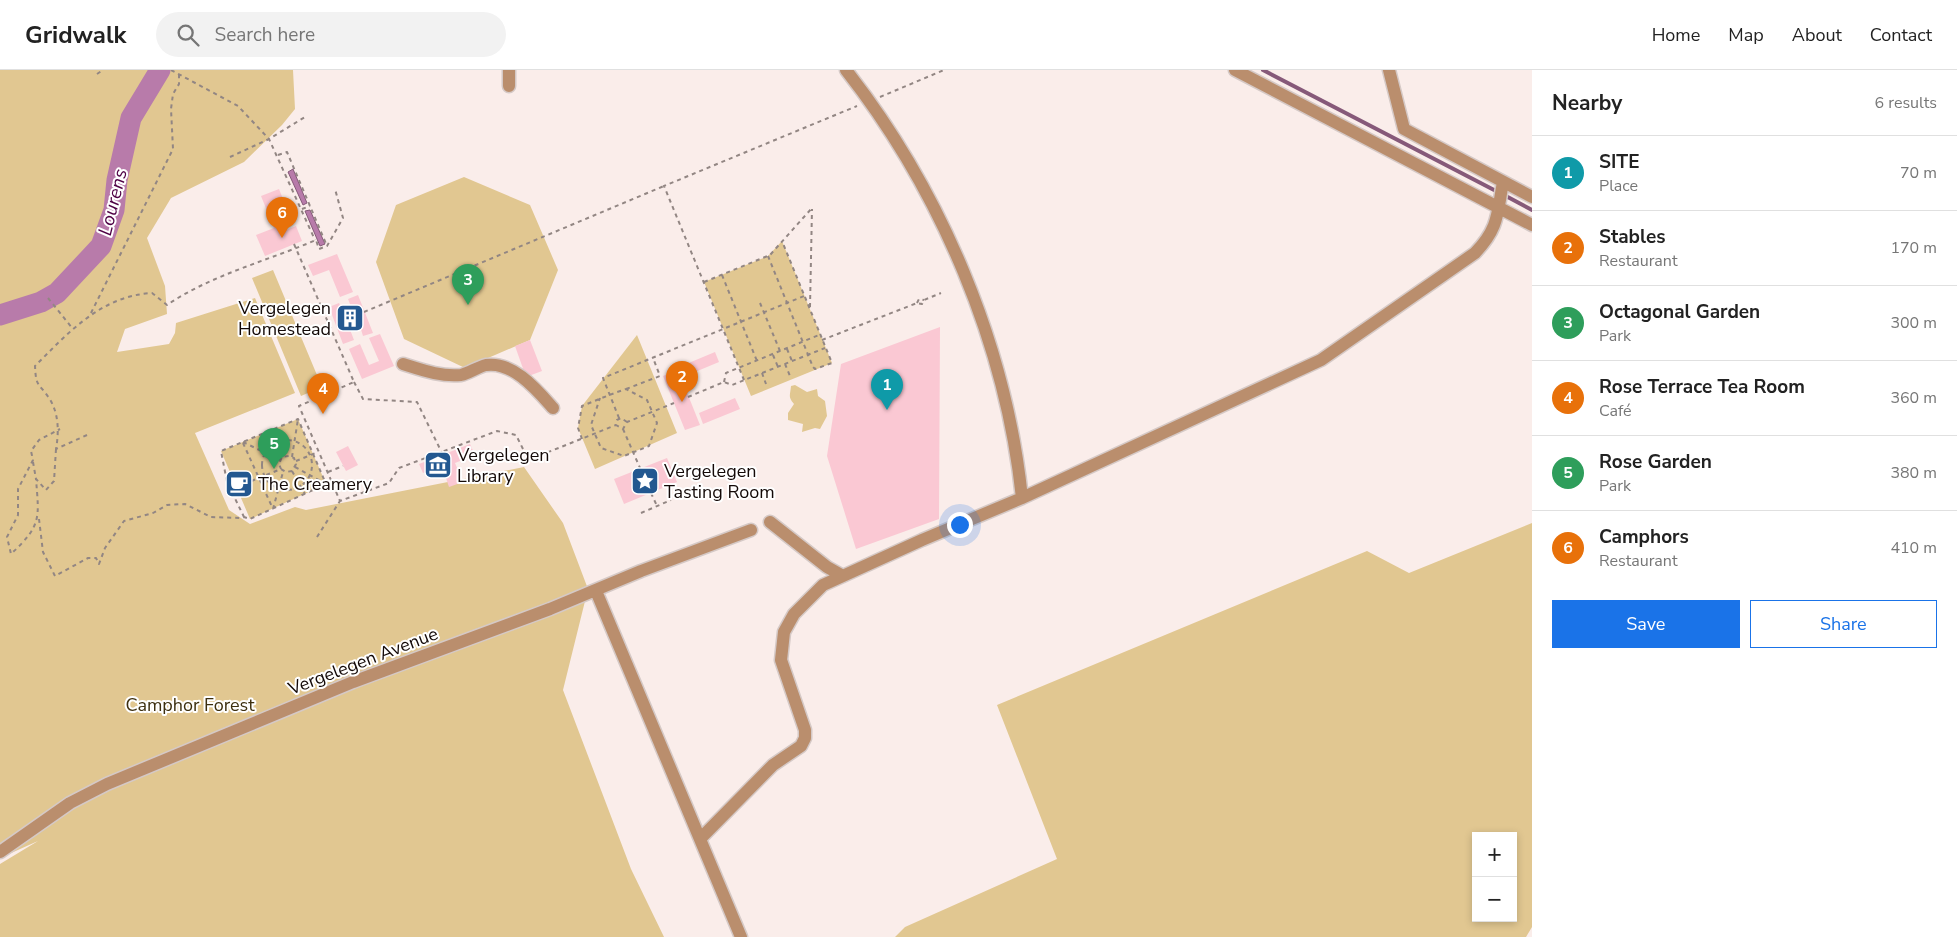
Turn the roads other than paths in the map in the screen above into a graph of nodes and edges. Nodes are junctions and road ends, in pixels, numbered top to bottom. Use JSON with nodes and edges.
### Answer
{"nodes":[{"id":1,"x":509,"y":70,"type":"edge"},
{"id":2,"x":846,"y":70,"type":"edge"},
{"id":3,"x":1235,"y":70,"type":"edge"},
{"id":4,"x":1389,"y":70,"type":"edge"},
{"id":5,"x":509,"y":86,"type":"dead end"},
{"id":6,"x":1502,"y":182,"type":"junction"},
{"id":7,"x":1532,"y":197,"type":"edge"},
{"id":8,"x":1498,"y":208,"type":"junction"},
{"id":9,"x":1532,"y":225,"type":"edge"},
{"id":10,"x":403,"y":364,"type":"dead end"},
{"id":11,"x":553,"y":408,"type":"dead end"},
{"id":12,"x":1022,"y":498,"type":"junction"},
{"id":13,"x":770,"y":522,"type":"dead end"},
{"id":14,"x":752,"y":530,"type":"dead end"},
{"id":15,"x":843,"y":576,"type":"junction"},
{"id":16,"x":596,"y":591,"type":"junction"},
{"id":17,"x":700,"y":838,"type":"junction"},
{"id":18,"x":0,"y":852,"type":"edge"},
{"id":19,"x":742,"y":937,"type":"edge"}],
"edges":[{"from":1,"to":5,"type":"street"},
{"from":2,"to":12,"type":"street"},
{"from":3,"to":8,"type":"street"},
{"from":4,"to":6,"type":"street"},
{"from":6,"to":7,"type":"street"},
{"from":6,"to":8,"type":"street"},
{"from":8,"to":9,"type":"street"},
{"from":8,"to":12,"type":"street"},
{"from":10,"to":11,"type":"street"},
{"from":12,"to":15,"type":"street"},
{"from":13,"to":15,"type":"street"},
{"from":14,"to":16,"type":"street","name":"Vergelegen Avenue"},
{"from":15,"to":17,"type":"street"},
{"from":16,"to":17,"type":"street"},
{"from":16,"to":18,"type":"street","name":"Vergelegen Avenue"},
{"from":17,"to":19,"type":"street"}]}
